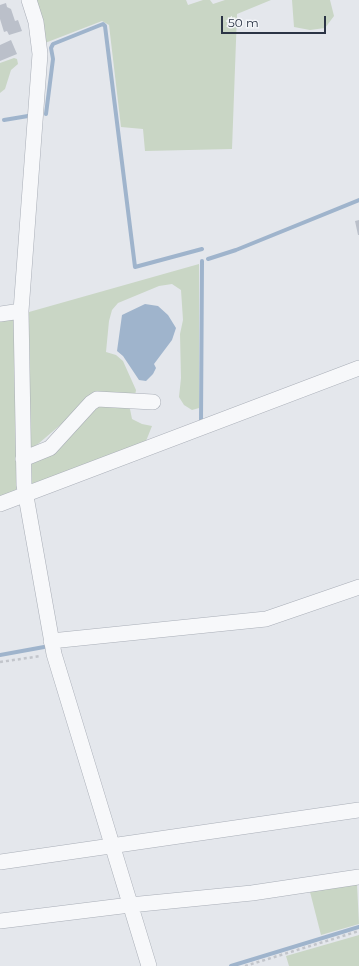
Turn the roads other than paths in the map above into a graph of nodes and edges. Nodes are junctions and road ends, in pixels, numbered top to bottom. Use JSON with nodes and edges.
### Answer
{"nodes":[{"id":1,"x":28,"y":0,"type":"edge"},
{"id":2,"x":21,"y":311,"type":"junction"},
{"id":3,"x":0,"y":314,"type":"edge"},
{"id":4,"x":359,"y":368,"type":"edge"},
{"id":5,"x":153,"y":402,"type":"dead end"},
{"id":6,"x":23,"y":459,"type":"junction"},
{"id":7,"x":25,"y":495,"type":"junction"},
{"id":8,"x":0,"y":504,"type":"edge"},
{"id":9,"x":359,"y":587,"type":"edge"},
{"id":10,"x":52,"y":648,"type":"junction"},
{"id":11,"x":359,"y":810,"type":"edge"},
{"id":12,"x":112,"y":846,"type":"junction"},
{"id":13,"x":0,"y":862,"type":"edge"},
{"id":14,"x":359,"y":878,"type":"edge"},
{"id":15,"x":130,"y":905,"type":"junction"},
{"id":16,"x":0,"y":921,"type":"edge"},
{"id":17,"x":149,"y":966,"type":"edge"}],
"edges":[{"from":1,"to":2,"type":"street"},
{"from":2,"to":3,"type":"street"},
{"from":2,"to":6,"type":"street"},
{"from":4,"to":7,"type":"street"},
{"from":5,"to":6,"type":"street"},
{"from":6,"to":7,"type":"street"},
{"from":7,"to":8,"type":"street"},
{"from":7,"to":10,"type":"street"},
{"from":9,"to":10,"type":"street"},
{"from":10,"to":12,"type":"street"},
{"from":11,"to":12,"type":"street"},
{"from":12,"to":13,"type":"street"},
{"from":12,"to":15,"type":"street"},
{"from":14,"to":15,"type":"street"},
{"from":15,"to":16,"type":"street"},
{"from":15,"to":17,"type":"street"}]}
